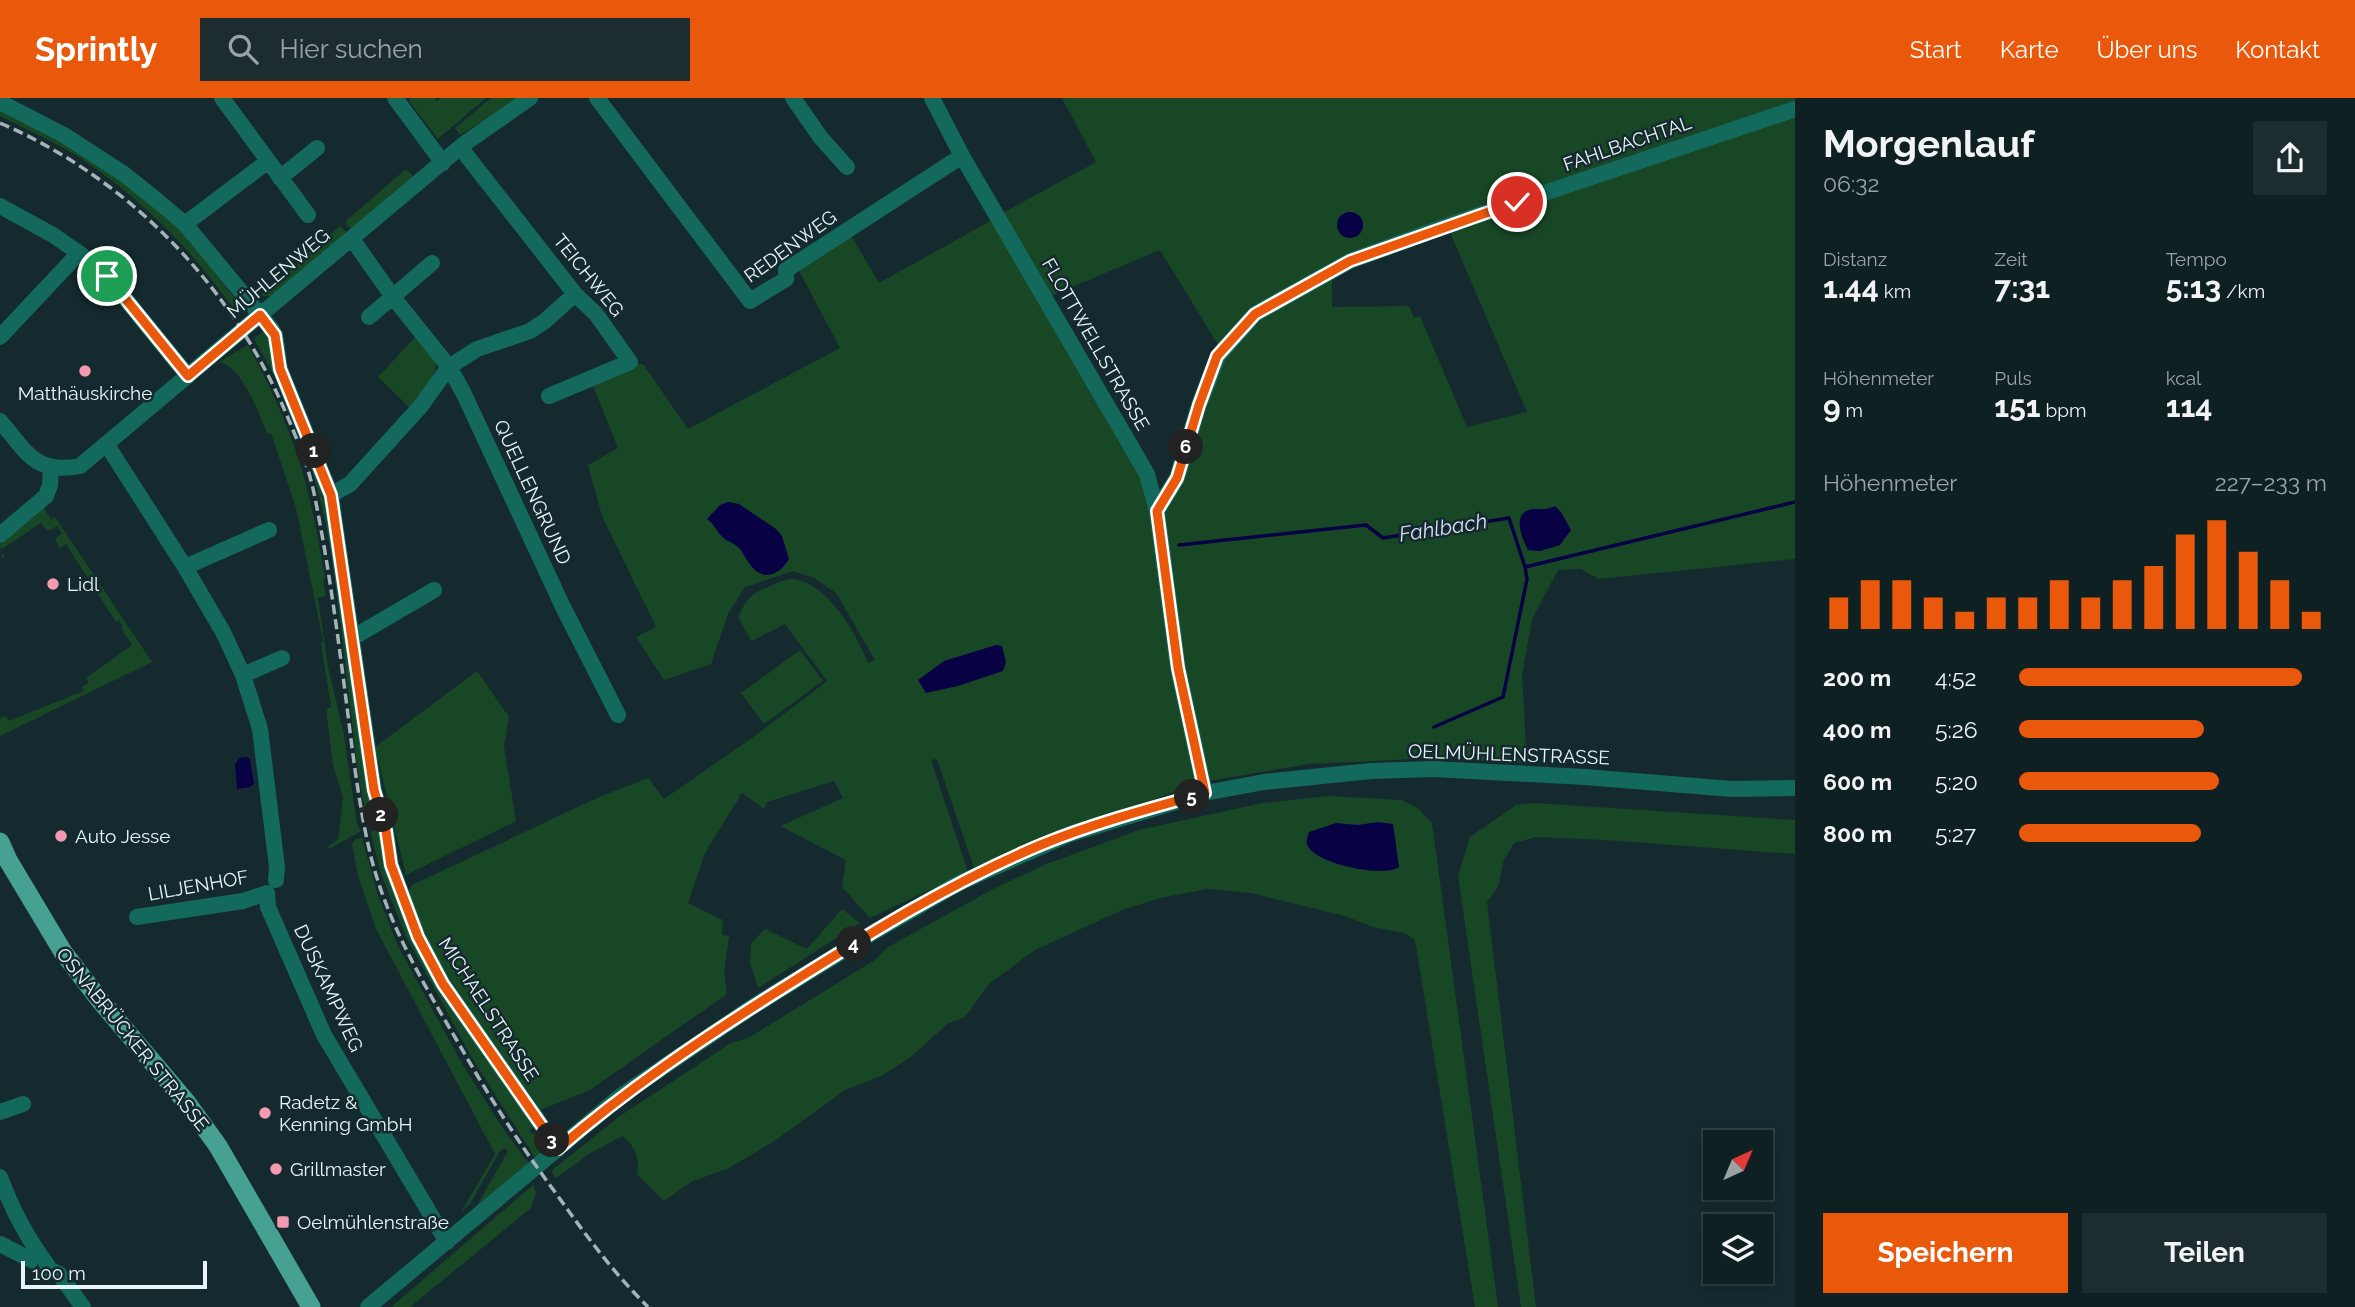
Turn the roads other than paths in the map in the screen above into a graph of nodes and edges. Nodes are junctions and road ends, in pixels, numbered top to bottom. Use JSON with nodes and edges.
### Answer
{"nodes":[{"id":1,"x":394,"y":98,"type":"edge"},
{"id":2,"x":530,"y":98,"type":"edge"},
{"id":3,"x":597,"y":98,"type":"edge"},
{"id":4,"x":793,"y":98,"type":"edge"},
{"id":5,"x":932,"y":98,"type":"edge"},
{"id":6,"x":230,"y":101,"type":"edge"},
{"id":7,"x":0,"y":102,"type":"edge"},
{"id":8,"x":1795,"y":109,"type":"edge"},
{"id":9,"x":460,"y":147,"type":"junction"},
{"id":10,"x":317,"y":148,"type":"dead end"},
{"id":11,"x":962,"y":156,"type":"junction"},
{"id":12,"x":267,"y":162,"type":"junction"},
{"id":13,"x":443,"y":163,"type":"junction"},
{"id":14,"x":847,"y":167,"type":"dead end"},
{"id":15,"x":280,"y":178,"type":"junction"},
{"id":16,"x":0,"y":206,"type":"edge"},
{"id":17,"x":308,"y":215,"type":"dead end"},
{"id":18,"x":185,"y":225,"type":"junction"},
{"id":19,"x":352,"y":239,"type":"junction"},
{"id":20,"x":79,"y":253,"type":"junction"},
{"id":21,"x":432,"y":263,"type":"dead end"},
{"id":22,"x":575,"y":294,"type":"junction"},
{"id":23,"x":393,"y":296,"type":"junction"},
{"id":24,"x":260,"y":315,"type":"junction"},
{"id":25,"x":369,"y":317,"type":"dead end"},
{"id":26,"x":0,"y":337,"type":"edge"},
{"id":27,"x":449,"y":367,"type":"junction"},
{"id":28,"x":188,"y":376,"type":"junction"},
{"id":29,"x":549,"y":396,"type":"dead end"},
{"id":30,"x":0,"y":421,"type":"edge"},
{"id":31,"x":107,"y":445,"type":"junction"},
{"id":32,"x":51,"y":468,"type":"junction"},
{"id":33,"x":331,"y":495,"type":"junction"},
{"id":34,"x":1157,"y":511,"type":"junction"},
{"id":35,"x":269,"y":530,"type":"dead end"},
{"id":36,"x":0,"y":535,"type":"edge"},
{"id":37,"x":185,"y":567,"type":"junction"},
{"id":38,"x":434,"y":590,"type":"dead end"},
{"id":39,"x":352,"y":638,"type":"junction"},
{"id":40,"x":282,"y":657,"type":"dead end"},
{"id":41,"x":243,"y":675,"type":"junction"},
{"id":42,"x":618,"y":715,"type":"dead end"},
{"id":43,"x":1795,"y":788,"type":"edge"},
{"id":44,"x":1205,"y":793,"type":"junction"},
{"id":45,"x":0,"y":842,"type":"edge"},
{"id":46,"x":4,"y":862,"type":"edge"},
{"id":47,"x":272,"y":886,"type":"junction"},
{"id":48,"x":137,"y":917,"type":"dead end"},
{"id":49,"x":23,"y":1104,"type":"dead end"},
{"id":50,"x":0,"y":1112,"type":"edge"},
{"id":51,"x":558,"y":1149,"type":"junction"},
{"id":52,"x":0,"y":1177,"type":"edge"},
{"id":53,"x":447,"y":1242,"type":"junction"},
{"id":54,"x":0,"y":1244,"type":"edge"},
{"id":55,"x":50,"y":1268,"type":"junction"},
{"id":56,"x":83,"y":1307,"type":"edge"},
{"id":57,"x":311,"y":1307,"type":"edge"},
{"id":58,"x":368,"y":1307,"type":"edge"}],
"edges":[{"from":1,"to":13,"type":"street"},
{"from":2,"to":9,"type":"street","name":"MÜHLENWEG"},
{"from":3,"to":11,"type":"street","name":"REDENWEG"},
{"from":4,"to":14,"type":"street"},
{"from":5,"to":11,"type":"street","name":"FLOTTWELLSTRASSE"},
{"from":6,"to":12,"type":"street"},
{"from":7,"to":18,"type":"street","name":"MICHAELSTRASSE"},
{"from":8,"to":34,"type":"street","name":"FAHLBACHTAL"},
{"from":9,"to":13,"type":"street","name":"MÜHLENWEG"},
{"from":9,"to":22,"type":"street","name":"TEICHWEG"},
{"from":10,"to":15,"type":"street"},
{"from":11,"to":34,"type":"street","name":"FLOTTWELLSTRASSE"},
{"from":12,"to":15,"type":"street"},
{"from":12,"to":18,"type":"street"},
{"from":13,"to":19,"type":"street","name":"MÜHLENWEG"},
{"from":15,"to":17,"type":"street"},
{"from":16,"to":20,"type":"street"},
{"from":18,"to":24,"type":"street","name":"MICHAELSTRASSE"},
{"from":19,"to":23,"type":"street","name":"QUELLENGRUND"},
{"from":19,"to":24,"type":"street","name":"MÜHLENWEG"},
{"from":20,"to":26,"type":"street"},
{"from":20,"to":28,"type":"street"},
{"from":21,"to":23,"type":"street"},
{"from":22,"to":27,"type":"street"},
{"from":22,"to":29,"type":"street","name":"TEICHWEG"},
{"from":23,"to":25,"type":"street"},
{"from":23,"to":27,"type":"street","name":"QUELLENGRUND"},
{"from":24,"to":28,"type":"street","name":"MÜHLENWEG"},
{"from":24,"to":33,"type":"street","name":"MICHAELSTRASSE"},
{"from":27,"to":33,"type":"street"},
{"from":27,"to":42,"type":"street","name":"QUELLENGRUND"},
{"from":28,"to":31,"type":"street","name":"MÜHLENWEG"},
{"from":30,"to":32,"type":"street"},
{"from":31,"to":32,"type":"street","name":"MÜHLENWEG"},
{"from":31,"to":37,"type":"street","name":"DUSKAMPWEG"},
{"from":32,"to":36,"type":"street"},
{"from":33,"to":39,"type":"street","name":"MICHAELSTRASSE"},
{"from":34,"to":44,"type":"street","name":"FLOTTWELLSTRASSE"},
{"from":35,"to":37,"type":"street"},
{"from":37,"to":41,"type":"street","name":"DUSKAMPWEG"},
{"from":38,"to":39,"type":"street"},
{"from":39,"to":51,"type":"street","name":"MICHAELSTRASSE"},
{"from":40,"to":41,"type":"street"},
{"from":41,"to":47,"type":"street","name":"DUSKAMPWEG"},
{"from":43,"to":44,"type":"street","name":"OELMÜHLENSTRASSE"},
{"from":44,"to":51,"type":"street","name":"OELMÜHLENSTRASSE"},
{"from":45,"to":46,"type":"main road","name":"OSNABRÜCKER STRASSE"},
{"from":46,"to":57,"type":"main road","name":"OSNABRÜCKER STRASSE"},
{"from":47,"to":48,"type":"street","name":"LILJENHOF"},
{"from":47,"to":53,"type":"street","name":"DUSKAMPWEG"},
{"from":49,"to":50,"type":"street"},
{"from":51,"to":53,"type":"street","name":"OELMÜHLENSTRASSE"},
{"from":52,"to":55,"type":"street"},
{"from":53,"to":58,"type":"street","name":"OELMÜHLENSTRASSE"},
{"from":54,"to":55,"type":"street"},
{"from":55,"to":56,"type":"street"}]}
